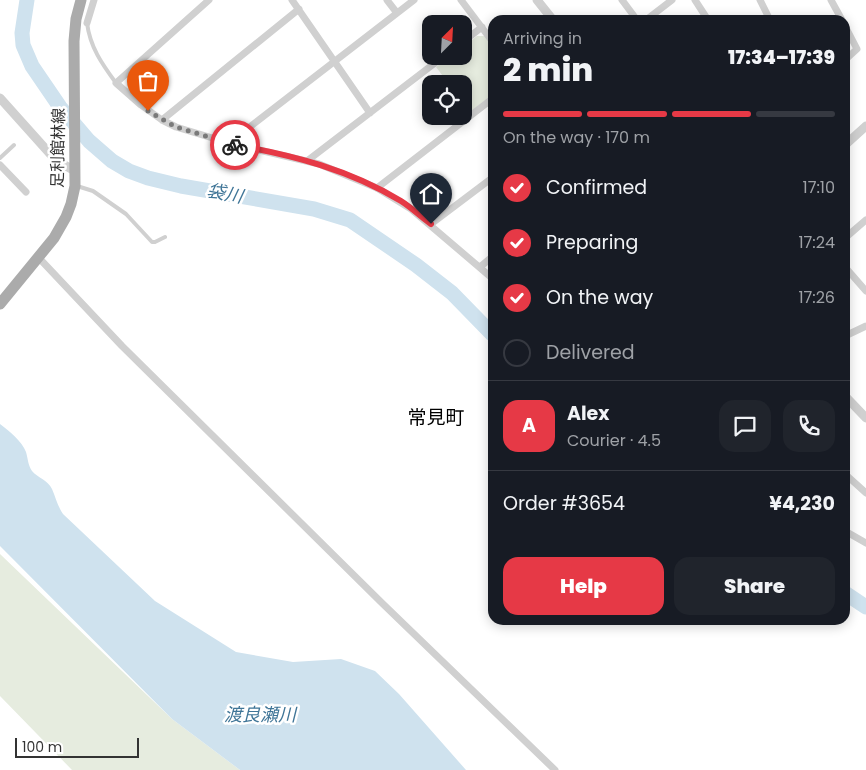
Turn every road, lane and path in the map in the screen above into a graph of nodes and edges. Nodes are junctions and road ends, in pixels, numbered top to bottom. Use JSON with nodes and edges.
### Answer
{"nodes":[{"id":1,"x":81,"y":0,"type":"edge"},
{"id":2,"x":94,"y":0,"type":"edge"},
{"id":3,"x":209,"y":0,"type":"edge"},
{"id":4,"x":303,"y":0,"type":"edge"},
{"id":5,"x":387,"y":0,"type":"edge"},
{"id":6,"x":414,"y":0,"type":"edge"},
{"id":7,"x":461,"y":0,"type":"edge"},
{"id":8,"x":537,"y":0,"type":"edge"},
{"id":9,"x":622,"y":0,"type":"edge"},
{"id":10,"x":672,"y":0,"type":"edge"},
{"id":11,"x":694,"y":0,"type":"edge"},
{"id":12,"x":760,"y":0,"type":"edge"},
{"id":13,"x":831,"y":0,"type":"edge"},
{"id":14,"x":296,"y":5,"type":"edge"},
{"id":15,"x":397,"y":13,"type":"junction"},
{"id":16,"x":549,"y":15,"type":"edge"},
{"id":17,"x":633,"y":15,"type":"edge"},
{"id":18,"x":652,"y":15,"type":"edge"},
{"id":19,"x":704,"y":15,"type":"edge"},
{"id":20,"x":768,"y":15,"type":"edge"},
{"id":21,"x":839,"y":15,"type":"edge"},
{"id":22,"x":87,"y":23,"type":"joint"},
{"id":23,"x":482,"y":27,"type":"junction"},
{"id":24,"x":472,"y":35,"type":"edge"},
{"id":25,"x":488,"y":35,"type":"edge"},
{"id":26,"x":850,"y":36,"type":"edge"},
{"id":27,"x":850,"y":55,"type":"edge"},
{"id":28,"x":335,"y":61,"type":"junction"},
{"id":29,"x":432,"y":65,"type":"edge"},
{"id":30,"x":116,"y":82,"type":"junction"},
{"id":31,"x":0,"y":98,"type":"edge"},
{"id":32,"x":488,"y":102,"type":"edge"},
{"id":33,"x":370,"y":113,"type":"junction"},
{"id":34,"x":162,"y":120,"type":"junction"},
{"id":35,"x":866,"y":126,"type":"edge"},
{"id":36,"x":850,"y":140,"type":"edge"},
{"id":37,"x":229,"y":143,"type":"junction"},
{"id":38,"x":14,"y":145,"type":"dead end"},
{"id":39,"x":0,"y":158,"type":"edge"},
{"id":40,"x":307,"y":161,"type":"junction"},
{"id":41,"x":0,"y":165,"type":"edge"},
{"id":42,"x":76,"y":169,"type":"junction"},
{"id":43,"x":488,"y":181,"type":"edge"},
{"id":44,"x":75,"y":186,"type":"junction"},
{"id":45,"x":377,"y":188,"type":"junction"},
{"id":46,"x":26,"y":192,"type":"dead end"},
{"id":47,"x":866,"y":220,"type":"edge"},
{"id":48,"x":431,"y":224,"type":"junction"},
{"id":49,"x":850,"y":234,"type":"edge"},
{"id":50,"x":165,"y":237,"type":"dead end"},
{"id":51,"x":488,"y":261,"type":"edge"},
{"id":52,"x":36,"y":262,"type":"junction"},
{"id":53,"x":480,"y":267,"type":"junction"},
{"id":54,"x":850,"y":273,"type":"edge"},
{"id":55,"x":488,"y":274,"type":"edge"},
{"id":56,"x":866,"y":291,"type":"edge"},
{"id":57,"x":0,"y":304,"type":"edge"},
{"id":58,"x":866,"y":326,"type":"edge"},
{"id":59,"x":850,"y":334,"type":"edge"},
{"id":60,"x":850,"y":401,"type":"edge"},
{"id":61,"x":866,"y":418,"type":"edge"},
{"id":62,"x":850,"y":479,"type":"edge"},
{"id":63,"x":866,"y":493,"type":"edge"},
{"id":64,"x":850,"y":534,"type":"edge"},
{"id":65,"x":866,"y":543,"type":"edge"},
{"id":66,"x":555,"y":770,"type":"edge"}],
"edges":[{"from":1,"to":42,"type":"main road","name":"足利館林線"},
{"from":2,"to":22,"type":"street"},
{"from":3,"to":30,"type":"street"},
{"from":4,"to":14,"type":"street"},
{"from":5,"to":15,"type":"street"},
{"from":6,"to":15,"type":"street"},
{"from":7,"to":23,"type":"street"},
{"from":8,"to":16,"type":"street"},
{"from":9,"to":17,"type":"street"},
{"from":10,"to":18,"type":"street"},
{"from":11,"to":19,"type":"street"},
{"from":12,"to":20,"type":"street"},
{"from":13,"to":21,"type":"street"},
{"from":14,"to":28,"type":"street"},
{"from":14,"to":34,"type":"street"},
{"from":15,"to":28,"type":"street"},
{"from":22,"to":30,"type":"lane"},
{"from":23,"to":24,"type":"street"},
{"from":23,"to":25,"type":"street"},
{"from":26,"to":27,"type":"street"},
{"from":28,"to":33,"type":"street"},
{"from":28,"to":37,"type":"street"},
{"from":29,"to":33,"type":"street"},
{"from":30,"to":34,"type":"street"},
{"from":31,"to":42,"type":"street"},
{"from":32,"to":45,"type":"street"},
{"from":33,"to":40,"type":"street"},
{"from":34,"to":37,"type":"street"},
{"from":35,"to":36,"type":"street"},
{"from":37,"to":40,"type":"street"},
{"from":38,"to":39,"type":"lane"},
{"from":40,"to":45,"type":"street"},
{"from":41,"to":46,"type":"street"},
{"from":42,"to":44,"type":"main road","name":"足利館林線"},
{"from":43,"to":48,"type":"street"},
{"from":44,"to":50,"type":"lane"},
{"from":44,"to":52,"type":"main road","name":"足利館林線"},
{"from":45,"to":48,"type":"street"},
{"from":47,"to":49,"type":"street"},
{"from":48,"to":53,"type":"street"},
{"from":51,"to":53,"type":"street"},
{"from":52,"to":57,"type":"main road","name":"足利館林線"},
{"from":52,"to":66,"type":"street"},
{"from":53,"to":55,"type":"street"},
{"from":54,"to":56,"type":"street"},
{"from":58,"to":59,"type":"street"},
{"from":60,"to":61,"type":"street"},
{"from":62,"to":63,"type":"street"},
{"from":64,"to":65,"type":"street"}]}
